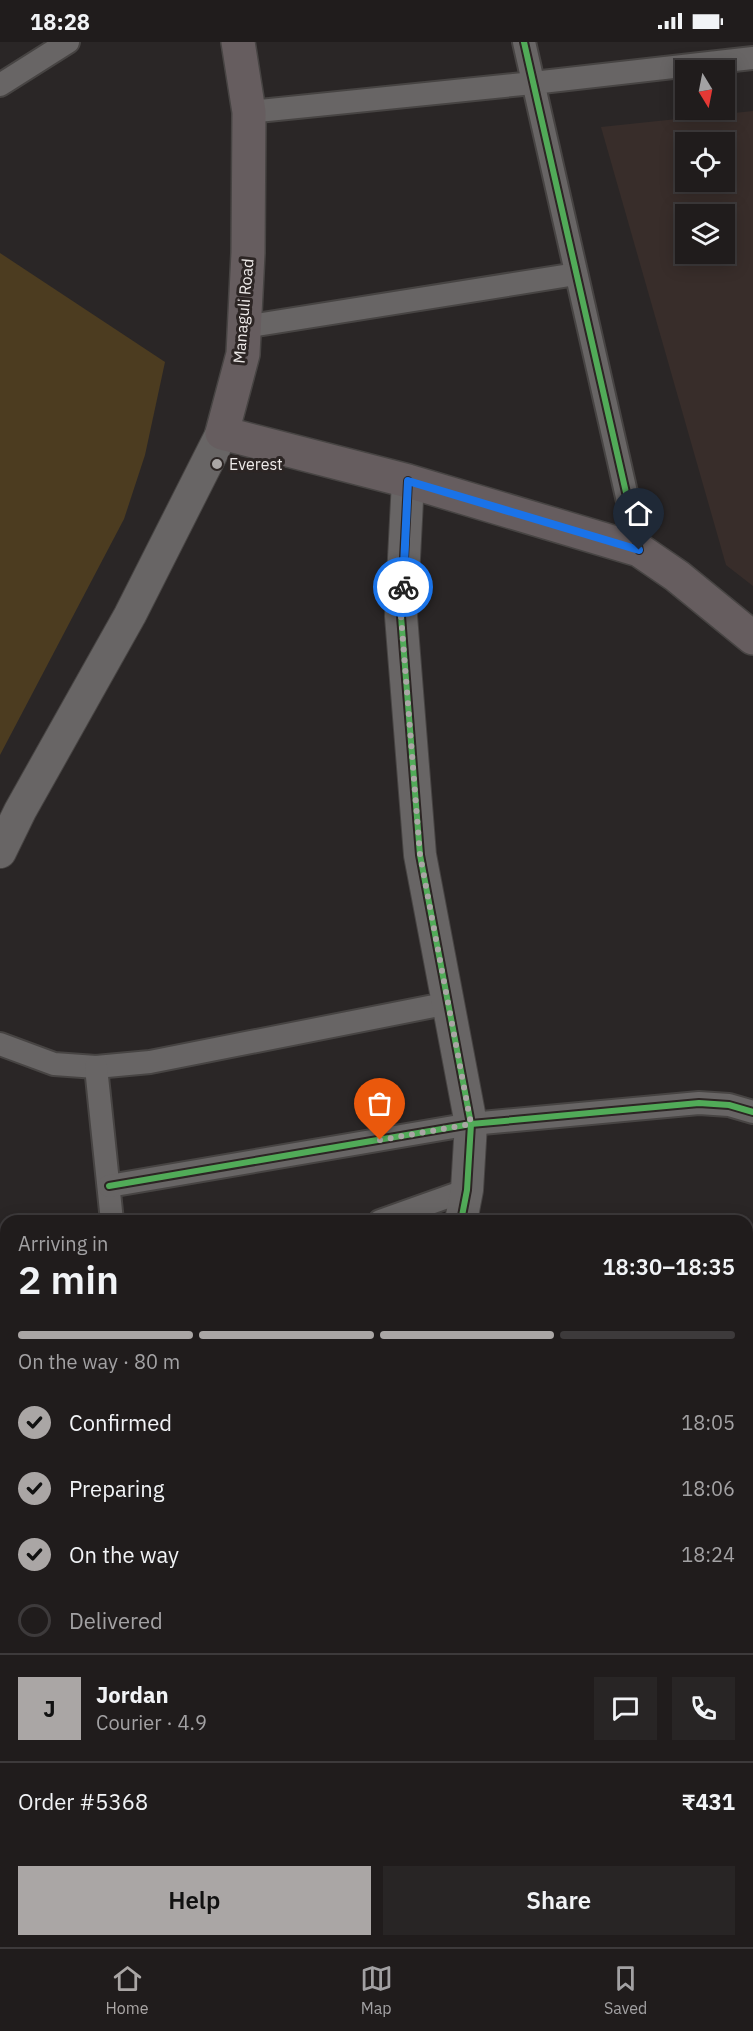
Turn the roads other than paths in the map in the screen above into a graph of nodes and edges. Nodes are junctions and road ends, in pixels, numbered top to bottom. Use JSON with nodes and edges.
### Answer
{"nodes":[{"id":1,"x":68,"y":42,"type":"edge"},
{"id":2,"x":238,"y":42,"type":"edge"},
{"id":3,"x":524,"y":42,"type":"edge"},
{"id":4,"x":753,"y":58,"type":"edge"},
{"id":5,"x":533,"y":83,"type":"junction"},
{"id":6,"x":0,"y":85,"type":"edge"},
{"id":7,"x":249,"y":112,"type":"junction"},
{"id":8,"x":576,"y":274,"type":"junction"},
{"id":9,"x":244,"y":327,"type":"junction"},
{"id":10,"x":222,"y":433,"type":"junction"},
{"id":11,"x":408,"y":481,"type":"junction"},
{"id":12,"x":639,"y":550,"type":"junction"},
{"id":13,"x":753,"y":638,"type":"edge"},
{"id":14,"x":0,"y":852,"type":"edge"},
{"id":15,"x":449,"y":1003,"type":"junction"},
{"id":16,"x":0,"y":1044,"type":"edge"},
{"id":17,"x":96,"y":1067,"type":"junction"},
{"id":18,"x":753,"y":1112,"type":"edge"},
{"id":19,"x":471,"y":1124,"type":"junction"},
{"id":20,"x":109,"y":1186,"type":"junction"},
{"id":21,"x":467,"y":1190,"type":"junction"},
{"id":22,"x":111,"y":1215,"type":"edge"},
{"id":23,"x":397,"y":1215,"type":"edge"},
{"id":24,"x":462,"y":1215,"type":"edge"}],
"edges":[{"from":1,"to":6,"type":"street"},
{"from":2,"to":7,"type":"main road","name":"Managuli Road"},
{"from":3,"to":5,"type":"street"},
{"from":4,"to":5,"type":"street"},
{"from":5,"to":7,"type":"street"},
{"from":5,"to":8,"type":"street"},
{"from":7,"to":9,"type":"main road","name":"Managuli Road"},
{"from":8,"to":9,"type":"street"},
{"from":8,"to":12,"type":"street"},
{"from":9,"to":10,"type":"main road","name":"Managuli Road"},
{"from":10,"to":11,"type":"main road"},
{"from":10,"to":14,"type":"street"},
{"from":11,"to":12,"type":"main road"},
{"from":11,"to":15,"type":"street"},
{"from":12,"to":13,"type":"main road"},
{"from":15,"to":17,"type":"street"},
{"from":15,"to":19,"type":"street"},
{"from":16,"to":17,"type":"street"},
{"from":17,"to":20,"type":"street"},
{"from":18,"to":19,"type":"street"},
{"from":19,"to":20,"type":"street"},
{"from":19,"to":21,"type":"street"},
{"from":20,"to":22,"type":"street"},
{"from":21,"to":23,"type":"street"},
{"from":21,"to":24,"type":"street"}]}
